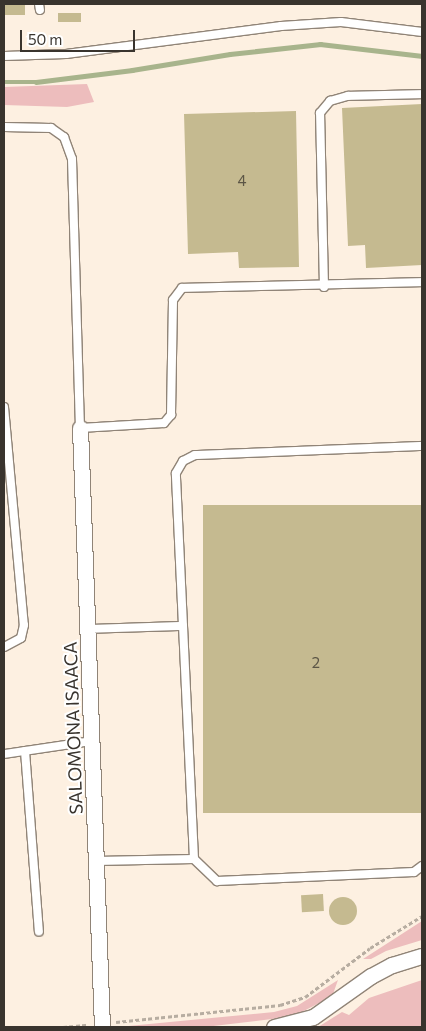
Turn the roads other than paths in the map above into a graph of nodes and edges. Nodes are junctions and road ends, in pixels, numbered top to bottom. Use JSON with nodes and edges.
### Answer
{"nodes":[{"id":1,"x":422,"y":32,"type":"edge"},
{"id":2,"x":4,"y":56,"type":"edge"},
{"id":3,"x":422,"y":94,"type":"edge"},
{"id":4,"x":4,"y":127,"type":"edge"},
{"id":5,"x":422,"y":282,"type":"edge"},
{"id":6,"x":324,"y":287,"type":"junction"},
{"id":7,"x":4,"y":407,"type":"edge"},
{"id":8,"x":80,"y":428,"type":"junction"},
{"id":9,"x":422,"y":446,"type":"edge"},
{"id":10,"x":184,"y":626,"type":"junction"},
{"id":11,"x":88,"y":629,"type":"junction"},
{"id":12,"x":4,"y":647,"type":"edge"},
{"id":13,"x":92,"y":740,"type":"junction"},
{"id":14,"x":25,"y":751,"type":"junction"},
{"id":15,"x":4,"y":754,"type":"edge"},
{"id":16,"x":194,"y":858,"type":"junction"},
{"id":17,"x":96,"y":861,"type":"junction"},
{"id":18,"x":422,"y":866,"type":"edge"},
{"id":19,"x":39,"y":931,"type":"dead end"},
{"id":20,"x":422,"y":956,"type":"edge"},
{"id":21,"x":102,"y":1025,"type":"edge"},
{"id":22,"x":274,"y":1027,"type":"edge"}],
"edges":[{"from":1,"to":2,"type":"lane"},
{"from":3,"to":6,"type":"lane"},
{"from":4,"to":8,"type":"lane"},
{"from":5,"to":6,"type":"lane"},
{"from":6,"to":8,"type":"lane"},
{"from":7,"to":12,"type":"lane"},
{"from":8,"to":11,"type":"street","name":"SALOMONA ISAACA"},
{"from":9,"to":10,"type":"lane"},
{"from":10,"to":11,"type":"lane"},
{"from":10,"to":16,"type":"lane"},
{"from":11,"to":13,"type":"street","name":"SALOMONA ISAACA"},
{"from":13,"to":14,"type":"lane"},
{"from":13,"to":17,"type":"street","name":"SALOMONA ISAACA"},
{"from":14,"to":15,"type":"lane"},
{"from":14,"to":19,"type":"lane"},
{"from":16,"to":17,"type":"lane"},
{"from":16,"to":18,"type":"lane"},
{"from":17,"to":21,"type":"street","name":"SALOMONA ISAACA"},
{"from":20,"to":22,"type":"street"}]}
